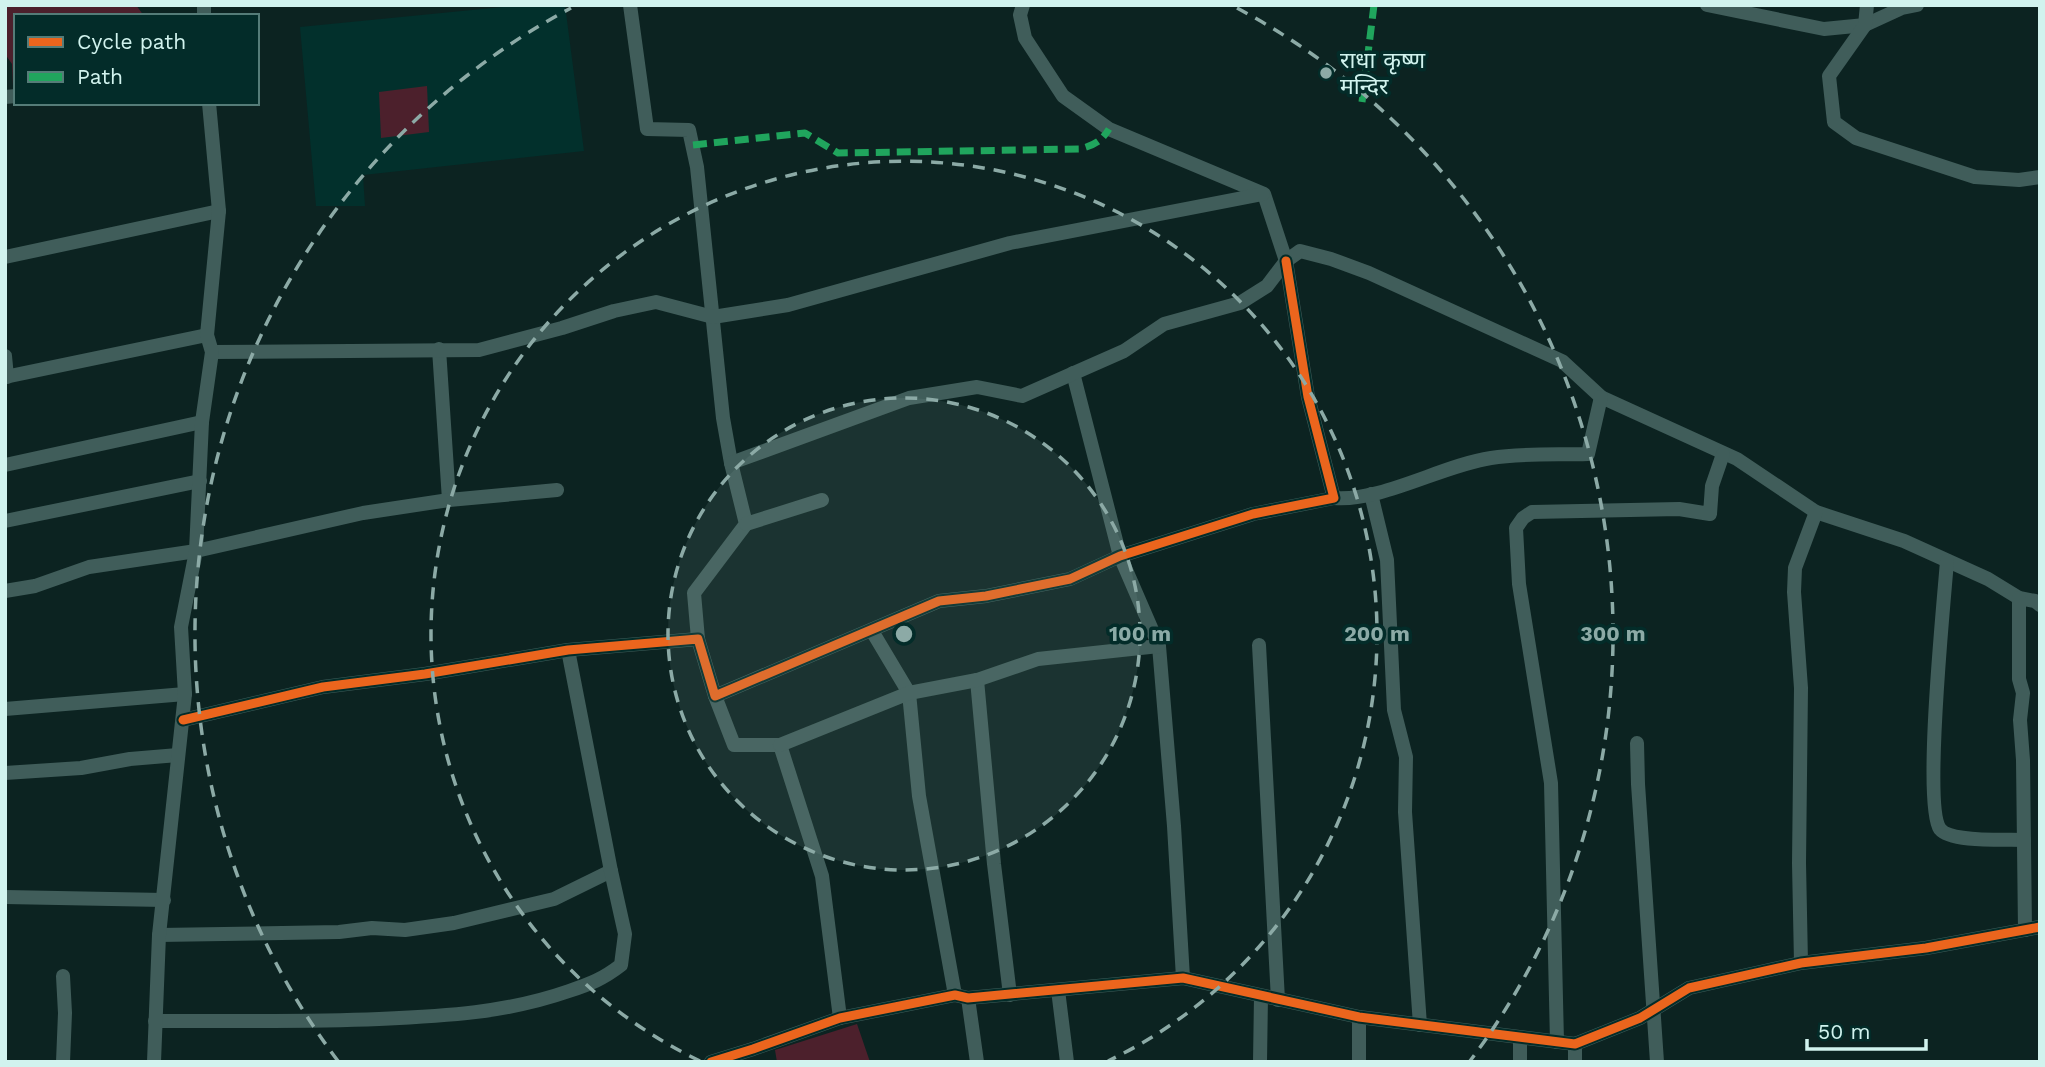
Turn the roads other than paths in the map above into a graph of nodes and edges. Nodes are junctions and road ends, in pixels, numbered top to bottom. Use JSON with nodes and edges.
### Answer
{"nodes":[{"id":1,"x":630,"y":5,"type":"edge"},
{"id":2,"x":1023,"y":5,"type":"edge"},
{"id":3,"x":1707,"y":5,"type":"edge"},
{"id":4,"x":1867,"y":5,"type":"edge"},
{"id":5,"x":1917,"y":5,"type":"edge"},
{"id":6,"x":1865,"y":25,"type":"junction"},
{"id":7,"x":209,"y":105,"type":"edge"},
{"id":8,"x":2040,"y":177,"type":"edge"},
{"id":9,"x":1264,"y":194,"type":"junction"},
{"id":10,"x":219,"y":211,"type":"junction"},
{"id":11,"x":5,"y":257,"type":"edge"},
{"id":12,"x":1286,"y":261,"type":"junction"},
{"id":13,"x":713,"y":317,"type":"junction"},
{"id":14,"x":207,"y":335,"type":"junction"},
{"id":15,"x":439,"y":349,"type":"junction"},
{"id":16,"x":212,"y":352,"type":"junction"},
{"id":17,"x":5,"y":356,"type":"edge"},
{"id":18,"x":1073,"y":373,"type":"junction"},
{"id":19,"x":6,"y":377,"type":"edge"},
{"id":20,"x":1601,"y":397,"type":"junction"},
{"id":21,"x":202,"y":422,"type":"junction"},
{"id":22,"x":1723,"y":454,"type":"junction"},
{"id":23,"x":731,"y":463,"type":"junction"},
{"id":24,"x":5,"y":465,"type":"edge"},
{"id":25,"x":200,"y":481,"type":"junction"},
{"id":26,"x":557,"y":490,"type":"dead end"},
{"id":27,"x":1371,"y":494,"type":"junction"},
{"id":28,"x":1334,"y":498,"type":"junction"},
{"id":29,"x":449,"y":500,"type":"junction"},
{"id":30,"x":822,"y":500,"type":"dead end"},
{"id":31,"x":1816,"y":512,"type":"junction"},
{"id":32,"x":5,"y":521,"type":"edge"},
{"id":33,"x":746,"y":524,"type":"junction"},
{"id":34,"x":196,"y":551,"type":"junction"},
{"id":35,"x":1120,"y":556,"type":"junction"},
{"id":36,"x":1947,"y":561,"type":"junction"},
{"id":37,"x":5,"y":591,"type":"edge"},
{"id":38,"x":2019,"y":598,"type":"junction"},
{"id":39,"x":2038,"y":600,"type":"edge"},
{"id":40,"x":872,"y":631,"type":"junction"},
{"id":41,"x":698,"y":639,"type":"junction"},
{"id":42,"x":1259,"y":645,"type":"dead end"},
{"id":43,"x":1159,"y":646,"type":"junction"},
{"id":44,"x":568,"y":650,"type":"junction"},
{"id":45,"x":977,"y":680,"type":"junction"},
{"id":46,"x":909,"y":693,"type":"junction"},
{"id":47,"x":185,"y":694,"type":"junction"},
{"id":48,"x":715,"y":696,"type":"junction"},
{"id":49,"x":5,"y":709,"type":"edge"},
{"id":50,"x":183,"y":720,"type":"junction"},
{"id":51,"x":1637,"y":743,"type":"dead end"},
{"id":52,"x":780,"y":745,"type":"junction"},
{"id":53,"x":178,"y":755,"type":"junction"},
{"id":54,"x":5,"y":773,"type":"edge"},
{"id":55,"x":2024,"y":840,"type":"junction"},
{"id":56,"x":611,"y":871,"type":"junction"},
{"id":57,"x":5,"y":897,"type":"edge"},
{"id":58,"x":164,"y":900,"type":"junction"},
{"id":59,"x":2032,"y":928,"type":"edge"},
{"id":60,"x":159,"y":935,"type":"junction"},
{"id":61,"x":1801,"y":963,"type":"junction"},
{"id":62,"x":63,"y":976,"type":"dead end"},
{"id":63,"x":1183,"y":978,"type":"junction"},
{"id":64,"x":1058,"y":990,"type":"junction"},
{"id":65,"x":1010,"y":995,"type":"junction"},
{"id":66,"x":1261,"y":996,"type":"junction"},
{"id":67,"x":962,"y":997,"type":"junction"},
{"id":68,"x":1278,"y":1000,"type":"junction"},
{"id":69,"x":1653,"y":1009,"type":"junction"},
{"id":70,"x":1359,"y":1017,"type":"junction"},
{"id":71,"x":840,"y":1018,"type":"junction"},
{"id":72,"x":155,"y":1021,"type":"junction"},
{"id":73,"x":1420,"y":1025,"type":"junction"},
{"id":74,"x":1520,"y":1038,"type":"junction"},
{"id":75,"x":1557,"y":1042,"type":"junction"},
{"id":76,"x":1575,"y":1044,"type":"junction"},
{"id":77,"x":63,"y":1062,"type":"edge"},
{"id":78,"x":154,"y":1062,"type":"edge"},
{"id":79,"x":711,"y":1062,"type":"edge"},
{"id":80,"x":977,"y":1062,"type":"edge"},
{"id":81,"x":1067,"y":1062,"type":"edge"},
{"id":82,"x":1260,"y":1062,"type":"edge"},
{"id":83,"x":1359,"y":1062,"type":"edge"},
{"id":84,"x":1520,"y":1062,"type":"edge"},
{"id":85,"x":1575,"y":1062,"type":"edge"},
{"id":86,"x":1657,"y":1062,"type":"edge"}],
"edges":[{"from":1,"to":13,"type":"street"},
{"from":2,"to":9,"type":"street"},
{"from":3,"to":6,"type":"street"},
{"from":4,"to":6,"type":"street"},
{"from":5,"to":6,"type":"street"},
{"from":6,"to":8,"type":"street"},
{"from":7,"to":10,"type":"street"},
{"from":9,"to":12,"type":"street"},
{"from":9,"to":13,"type":"street"},
{"from":10,"to":11,"type":"street"},
{"from":10,"to":14,"type":"street"},
{"from":12,"to":18,"type":"street"},
{"from":12,"to":20,"type":"street"},
{"from":12,"to":28,"type":"street"},
{"from":13,"to":15,"type":"street"},
{"from":13,"to":23,"type":"street"},
{"from":14,"to":16,"type":"street"},
{"from":14,"to":19,"type":"street"},
{"from":15,"to":16,"type":"street"},
{"from":15,"to":29,"type":"street"},
{"from":16,"to":21,"type":"street"},
{"from":17,"to":19,"type":"street"},
{"from":18,"to":23,"type":"street"},
{"from":18,"to":35,"type":"street"},
{"from":20,"to":22,"type":"street"},
{"from":20,"to":27,"type":"street"},
{"from":21,"to":24,"type":"street"},
{"from":21,"to":25,"type":"street"},
{"from":22,"to":31,"type":"street"},
{"from":22,"to":75,"type":"street"},
{"from":23,"to":33,"type":"street"},
{"from":25,"to":32,"type":"street"},
{"from":25,"to":34,"type":"street"},
{"from":26,"to":29,"type":"street"},
{"from":27,"to":28,"type":"street"},
{"from":27,"to":73,"type":"street"},
{"from":28,"to":35,"type":"street"},
{"from":29,"to":34,"type":"street"},
{"from":30,"to":33,"type":"street"},
{"from":31,"to":36,"type":"street"},
{"from":31,"to":61,"type":"street"},
{"from":33,"to":41,"type":"street"},
{"from":34,"to":37,"type":"street"},
{"from":34,"to":47,"type":"street"},
{"from":35,"to":40,"type":"street"},
{"from":35,"to":43,"type":"street"},
{"from":36,"to":38,"type":"street"},
{"from":36,"to":55,"type":"street"},
{"from":38,"to":39,"type":"street"},
{"from":38,"to":55,"type":"street"},
{"from":40,"to":46,"type":"street"},
{"from":40,"to":48,"type":"street"},
{"from":41,"to":44,"type":"street"},
{"from":41,"to":48,"type":"street"},
{"from":42,"to":68,"type":"street"},
{"from":43,"to":45,"type":"street"},
{"from":43,"to":63,"type":"street"},
{"from":44,"to":50,"type":"street"},
{"from":44,"to":56,"type":"street"},
{"from":45,"to":46,"type":"street"},
{"from":45,"to":65,"type":"street"},
{"from":46,"to":52,"type":"street"},
{"from":46,"to":67,"type":"street"},
{"from":47,"to":49,"type":"street"},
{"from":47,"to":50,"type":"street"},
{"from":48,"to":52,"type":"street"},
{"from":50,"to":53,"type":"street"},
{"from":51,"to":69,"type":"street"},
{"from":52,"to":71,"type":"street"},
{"from":53,"to":54,"type":"street"},
{"from":53,"to":58,"type":"street"},
{"from":55,"to":59,"type":"street"},
{"from":56,"to":60,"type":"street"},
{"from":56,"to":72,"type":"street"},
{"from":57,"to":58,"type":"street"},
{"from":58,"to":60,"type":"street"},
{"from":59,"to":61,"type":"street"},
{"from":60,"to":72,"type":"street"},
{"from":61,"to":69,"type":"street"},
{"from":62,"to":77,"type":"street"},
{"from":63,"to":64,"type":"street"},
{"from":63,"to":66,"type":"street"},
{"from":64,"to":65,"type":"street"},
{"from":64,"to":81,"type":"street"},
{"from":65,"to":67,"type":"street"},
{"from":66,"to":68,"type":"street"},
{"from":66,"to":82,"type":"street"},
{"from":67,"to":71,"type":"street"},
{"from":67,"to":80,"type":"street"},
{"from":68,"to":70,"type":"street"},
{"from":69,"to":76,"type":"street"},
{"from":69,"to":86,"type":"street"},
{"from":70,"to":73,"type":"street"},
{"from":70,"to":83,"type":"street"},
{"from":71,"to":79,"type":"street"},
{"from":72,"to":78,"type":"street"},
{"from":73,"to":74,"type":"street"},
{"from":74,"to":75,"type":"street"},
{"from":74,"to":84,"type":"street"},
{"from":75,"to":76,"type":"street"},
{"from":76,"to":85,"type":"street"}]}
